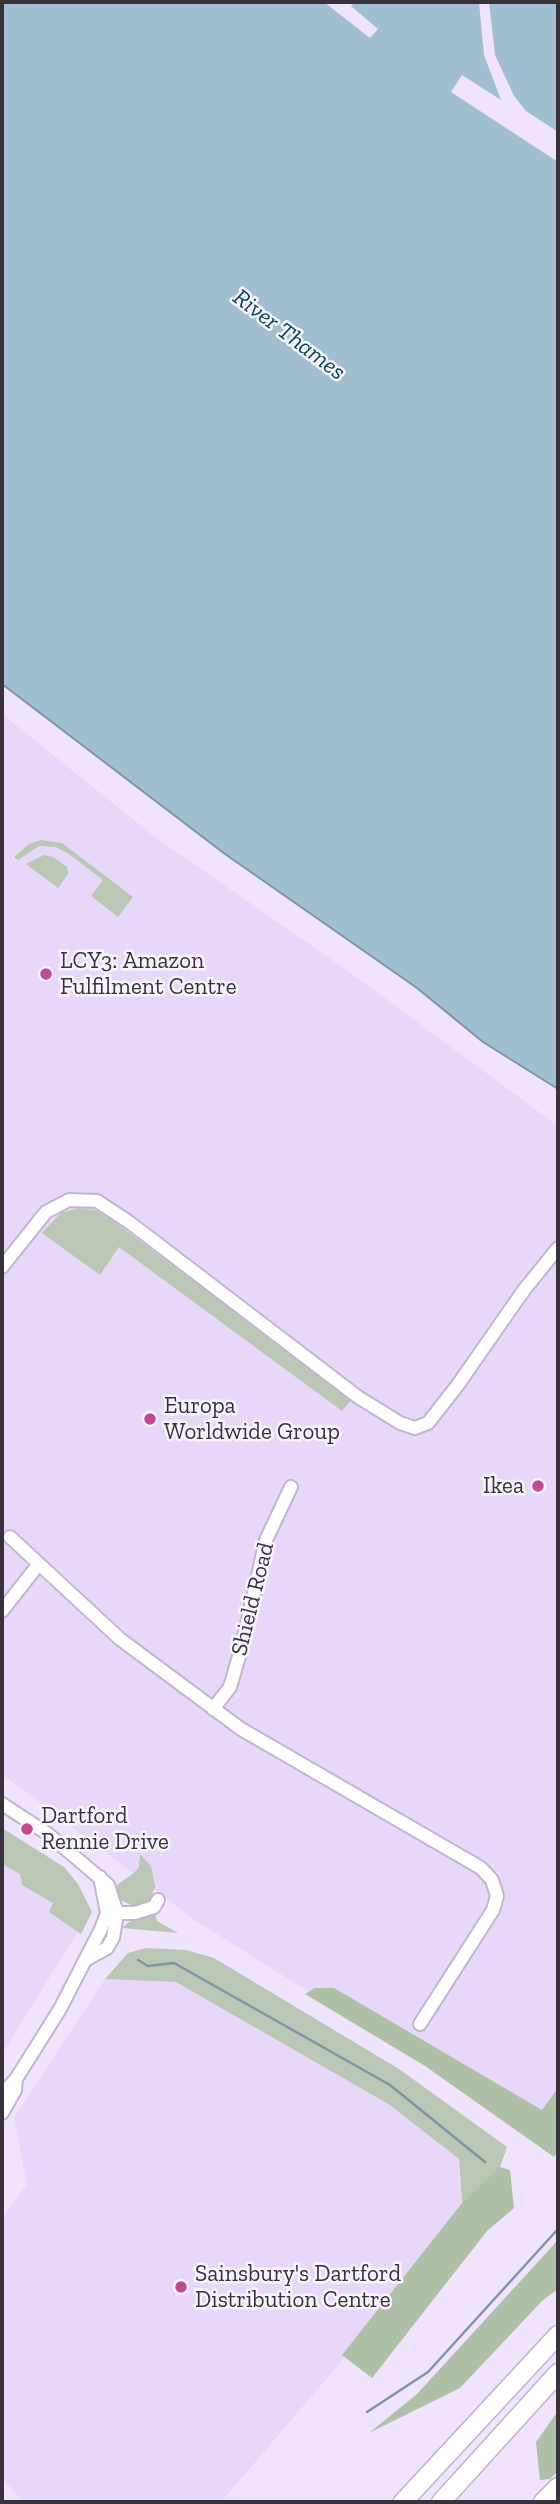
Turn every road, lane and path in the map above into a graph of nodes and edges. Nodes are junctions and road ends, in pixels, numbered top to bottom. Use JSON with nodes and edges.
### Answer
{"nodes":[{"id":1,"x":558,"y":1248,"type":"edge"},
{"id":2,"x":2,"y":1267,"type":"edge"},
{"id":3,"x":291,"y":1487,"type":"dead end"},
{"id":4,"x":10,"y":1537,"type":"dead end"},
{"id":5,"x":38,"y":1565,"type":"junction"},
{"id":6,"x":2,"y":1611,"type":"edge"},
{"id":7,"x":213,"y":1709,"type":"junction"},
{"id":8,"x":2,"y":1804,"type":"edge"},
{"id":9,"x":158,"y":1900,"type":"dead end"},
{"id":10,"x":112,"y":1913,"type":"junction"},
{"id":11,"x":420,"y":2024,"type":"dead end"},
{"id":12,"x":16,"y":2079,"type":"junction"},
{"id":13,"x":2,"y":2094,"type":"edge"},
{"id":14,"x":2,"y":2113,"type":"edge"},
{"id":15,"x":558,"y":2335,"type":"edge"},
{"id":16,"x":558,"y":2373,"type":"edge"},
{"id":17,"x":558,"y":2487,"type":"edge"},
{"id":18,"x":403,"y":2502,"type":"edge"},
{"id":19,"x":441,"y":2502,"type":"edge"},
{"id":20,"x":542,"y":2502,"type":"edge"}],
"edges":[{"from":1,"to":2,"type":"street"},
{"from":3,"to":7,"type":"street","name":"Shield Road"},
{"from":4,"to":5,"type":"street"},
{"from":5,"to":6,"type":"street"},
{"from":5,"to":7,"type":"street"},
{"from":7,"to":11,"type":"street"},
{"from":8,"to":10,"type":"street"},
{"from":9,"to":10,"type":"street"},
{"from":10,"to":12,"type":"street"},
{"from":12,"to":13,"type":"street"},
{"from":12,"to":14,"type":"street"},
{"from":15,"to":18,"type":"highway"},
{"from":16,"to":19,"type":"highway"},
{"from":17,"to":20,"type":"highway"}]}
